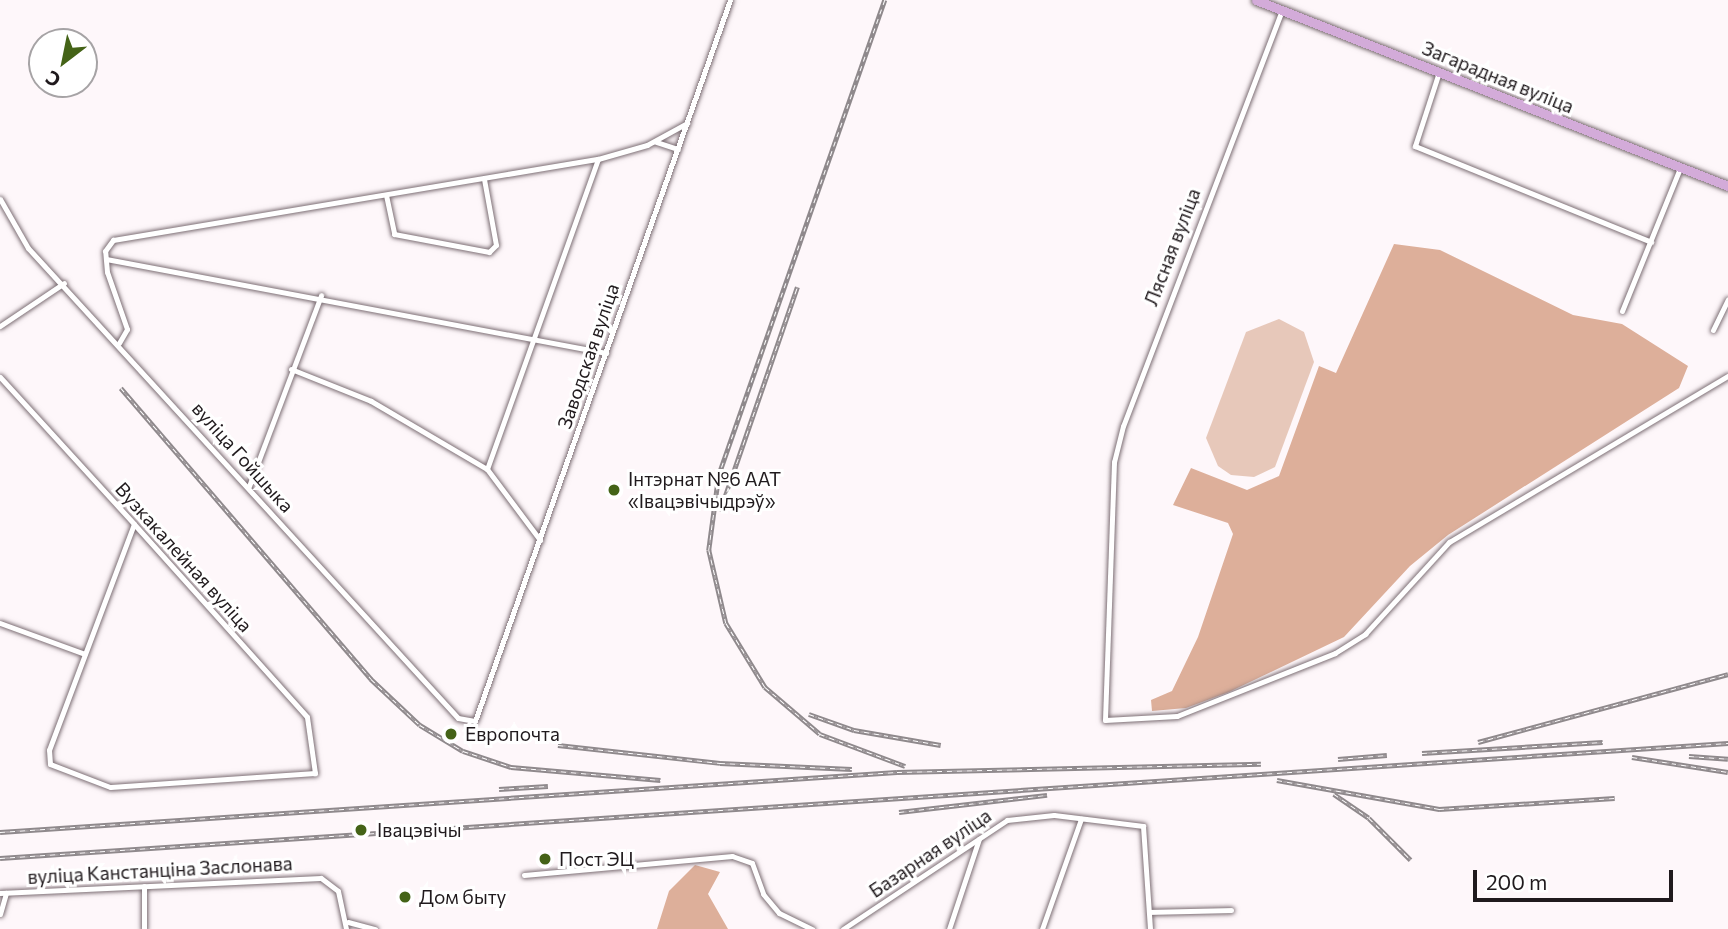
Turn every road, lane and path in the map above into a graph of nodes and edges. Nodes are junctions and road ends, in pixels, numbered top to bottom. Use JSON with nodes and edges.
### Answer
{"nodes":[{"id":1,"x":730,"y":0,"type":"edge"},
{"id":2,"x":1256,"y":0,"type":"edge"},
{"id":3,"x":1282,"y":10,"type":"junction"},
{"id":4,"x":1439,"y":72,"type":"junction"},
{"id":5,"x":687,"y":123,"type":"junction"},
{"id":6,"x":656,"y":142,"type":"junction"},
{"id":7,"x":678,"y":149,"type":"junction"},
{"id":8,"x":598,"y":159,"type":"junction"},
{"id":9,"x":1680,"y":168,"type":"junction"},
{"id":10,"x":484,"y":179,"type":"junction"},
{"id":11,"x":1728,"y":186,"type":"edge"},
{"id":12,"x":386,"y":195,"type":"junction"},
{"id":13,"x":0,"y":199,"type":"edge"},
{"id":14,"x":1651,"y":242,"type":"junction"},
{"id":15,"x":106,"y":259,"type":"junction"},
{"id":16,"x":64,"y":283,"type":"junction"},
{"id":17,"x":321,"y":295,"type":"junction"},
{"id":18,"x":1728,"y":299,"type":"edge"},
{"id":19,"x":1622,"y":311,"type":"dead end"},
{"id":20,"x":0,"y":316,"type":"edge"},
{"id":21,"x":2,"y":325,"type":"edge"},
{"id":22,"x":1713,"y":330,"type":"dead end"},
{"id":23,"x":535,"y":335,"type":"junction"},
{"id":24,"x":118,"y":343,"type":"junction"},
{"id":25,"x":606,"y":353,"type":"junction"},
{"id":26,"x":291,"y":369,"type":"junction"},
{"id":27,"x":1728,"y":376,"type":"edge"},
{"id":28,"x":0,"y":377,"type":"edge"},
{"id":29,"x":487,"y":469,"type":"junction"},
{"id":30,"x":249,"y":486,"type":"junction"},
{"id":31,"x":134,"y":524,"type":"junction"},
{"id":32,"x":540,"y":540,"type":"junction"},
{"id":33,"x":0,"y":623,"type":"edge"},
{"id":34,"x":85,"y":654,"type":"junction"},
{"id":35,"x":475,"y":721,"type":"joint"},
{"id":36,"x":1081,"y":819,"type":"junction"},
{"id":37,"x":979,"y":839,"type":"junction"},
{"id":38,"x":524,"y":875,"type":"dead end"},
{"id":39,"x":144,"y":886,"type":"junction"},
{"id":40,"x":3,"y":893,"type":"edge"},
{"id":41,"x":1231,"y":910,"type":"dead end"},
{"id":42,"x":1149,"y":912,"type":"junction"},
{"id":43,"x":0,"y":914,"type":"edge"},
{"id":44,"x":348,"y":922,"type":"junction"},
{"id":45,"x":144,"y":929,"type":"edge"},
{"id":46,"x":346,"y":929,"type":"edge"},
{"id":47,"x":375,"y":929,"type":"edge"},
{"id":48,"x":812,"y":929,"type":"edge"},
{"id":49,"x":843,"y":929,"type":"edge"},
{"id":50,"x":949,"y":929,"type":"edge"},
{"id":51,"x":1042,"y":929,"type":"edge"},
{"id":52,"x":1150,"y":929,"type":"edge"}],
"edges":[{"from":1,"to":5,"type":"street","name":"Заводская вуліца"},
{"from":2,"to":3,"type":"main road","name":"Загарадная вуліца"},
{"from":3,"to":4,"type":"main road","name":"Загарадная вуліца"},
{"from":3,"to":27,"type":"street","name":"Лясная вуліца"},
{"from":4,"to":9,"type":"main road","name":"Загарадная вуліца"},
{"from":4,"to":14,"type":"street"},
{"from":5,"to":6,"type":"street"},
{"from":5,"to":7,"type":"street","name":"Заводская вуліца"},
{"from":6,"to":7,"type":"street"},
{"from":6,"to":8,"type":"street"},
{"from":7,"to":25,"type":"street","name":"Заводская вуліца"},
{"from":8,"to":10,"type":"street"},
{"from":8,"to":23,"type":"street"},
{"from":9,"to":11,"type":"main road","name":"Загарадная вуліца"},
{"from":9,"to":14,"type":"street"},
{"from":10,"to":12,"type":"street"},
{"from":10,"to":12,"type":"street"},
{"from":12,"to":15,"type":"street"},
{"from":13,"to":16,"type":"street","name":"вуліца Гойшыка"},
{"from":14,"to":19,"type":"street"},
{"from":15,"to":17,"type":"street"},
{"from":15,"to":24,"type":"street"},
{"from":16,"to":21,"type":"street"},
{"from":16,"to":24,"type":"street","name":"вуліца Гойшыка"},
{"from":17,"to":23,"type":"street"},
{"from":17,"to":26,"type":"street"},
{"from":18,"to":22,"type":"street"},
{"from":20,"to":21,"type":"street"},
{"from":23,"to":25,"type":"street"},
{"from":23,"to":29,"type":"street"},
{"from":24,"to":30,"type":"street","name":"вуліца Гойшыка"},
{"from":25,"to":32,"type":"street","name":"Заводская вуліца"},
{"from":26,"to":29,"type":"street"},
{"from":26,"to":30,"type":"street"},
{"from":28,"to":31,"type":"street","name":"Вузкакалейная вуліца"},
{"from":29,"to":32,"type":"street"},
{"from":30,"to":35,"type":"street","name":"вуліца Гойшыка"},
{"from":31,"to":34,"type":"street"},
{"from":31,"to":34,"type":"street","name":"Вузкакалейная вуліца"},
{"from":32,"to":35,"type":"street","name":"Заводская вуліца"},
{"from":33,"to":34,"type":"street"},
{"from":36,"to":37,"type":"street","name":"Базарная вуліца"},
{"from":36,"to":42,"type":"street","name":"Базарная вуліца"},
{"from":36,"to":51,"type":"street"},
{"from":37,"to":49,"type":"street","name":"Базарная вуліца"},
{"from":37,"to":50,"type":"street"},
{"from":38,"to":48,"type":"street"},
{"from":39,"to":40,"type":"street","name":"вуліца Канстанціна Заслонава"},
{"from":39,"to":44,"type":"street","name":"вуліца Канстанціна Заслонава"},
{"from":39,"to":45,"type":"street"},
{"from":40,"to":43,"type":"street"},
{"from":41,"to":42,"type":"street"},
{"from":42,"to":52,"type":"street"},
{"from":44,"to":46,"type":"street"},
{"from":44,"to":47,"type":"street"}]}
